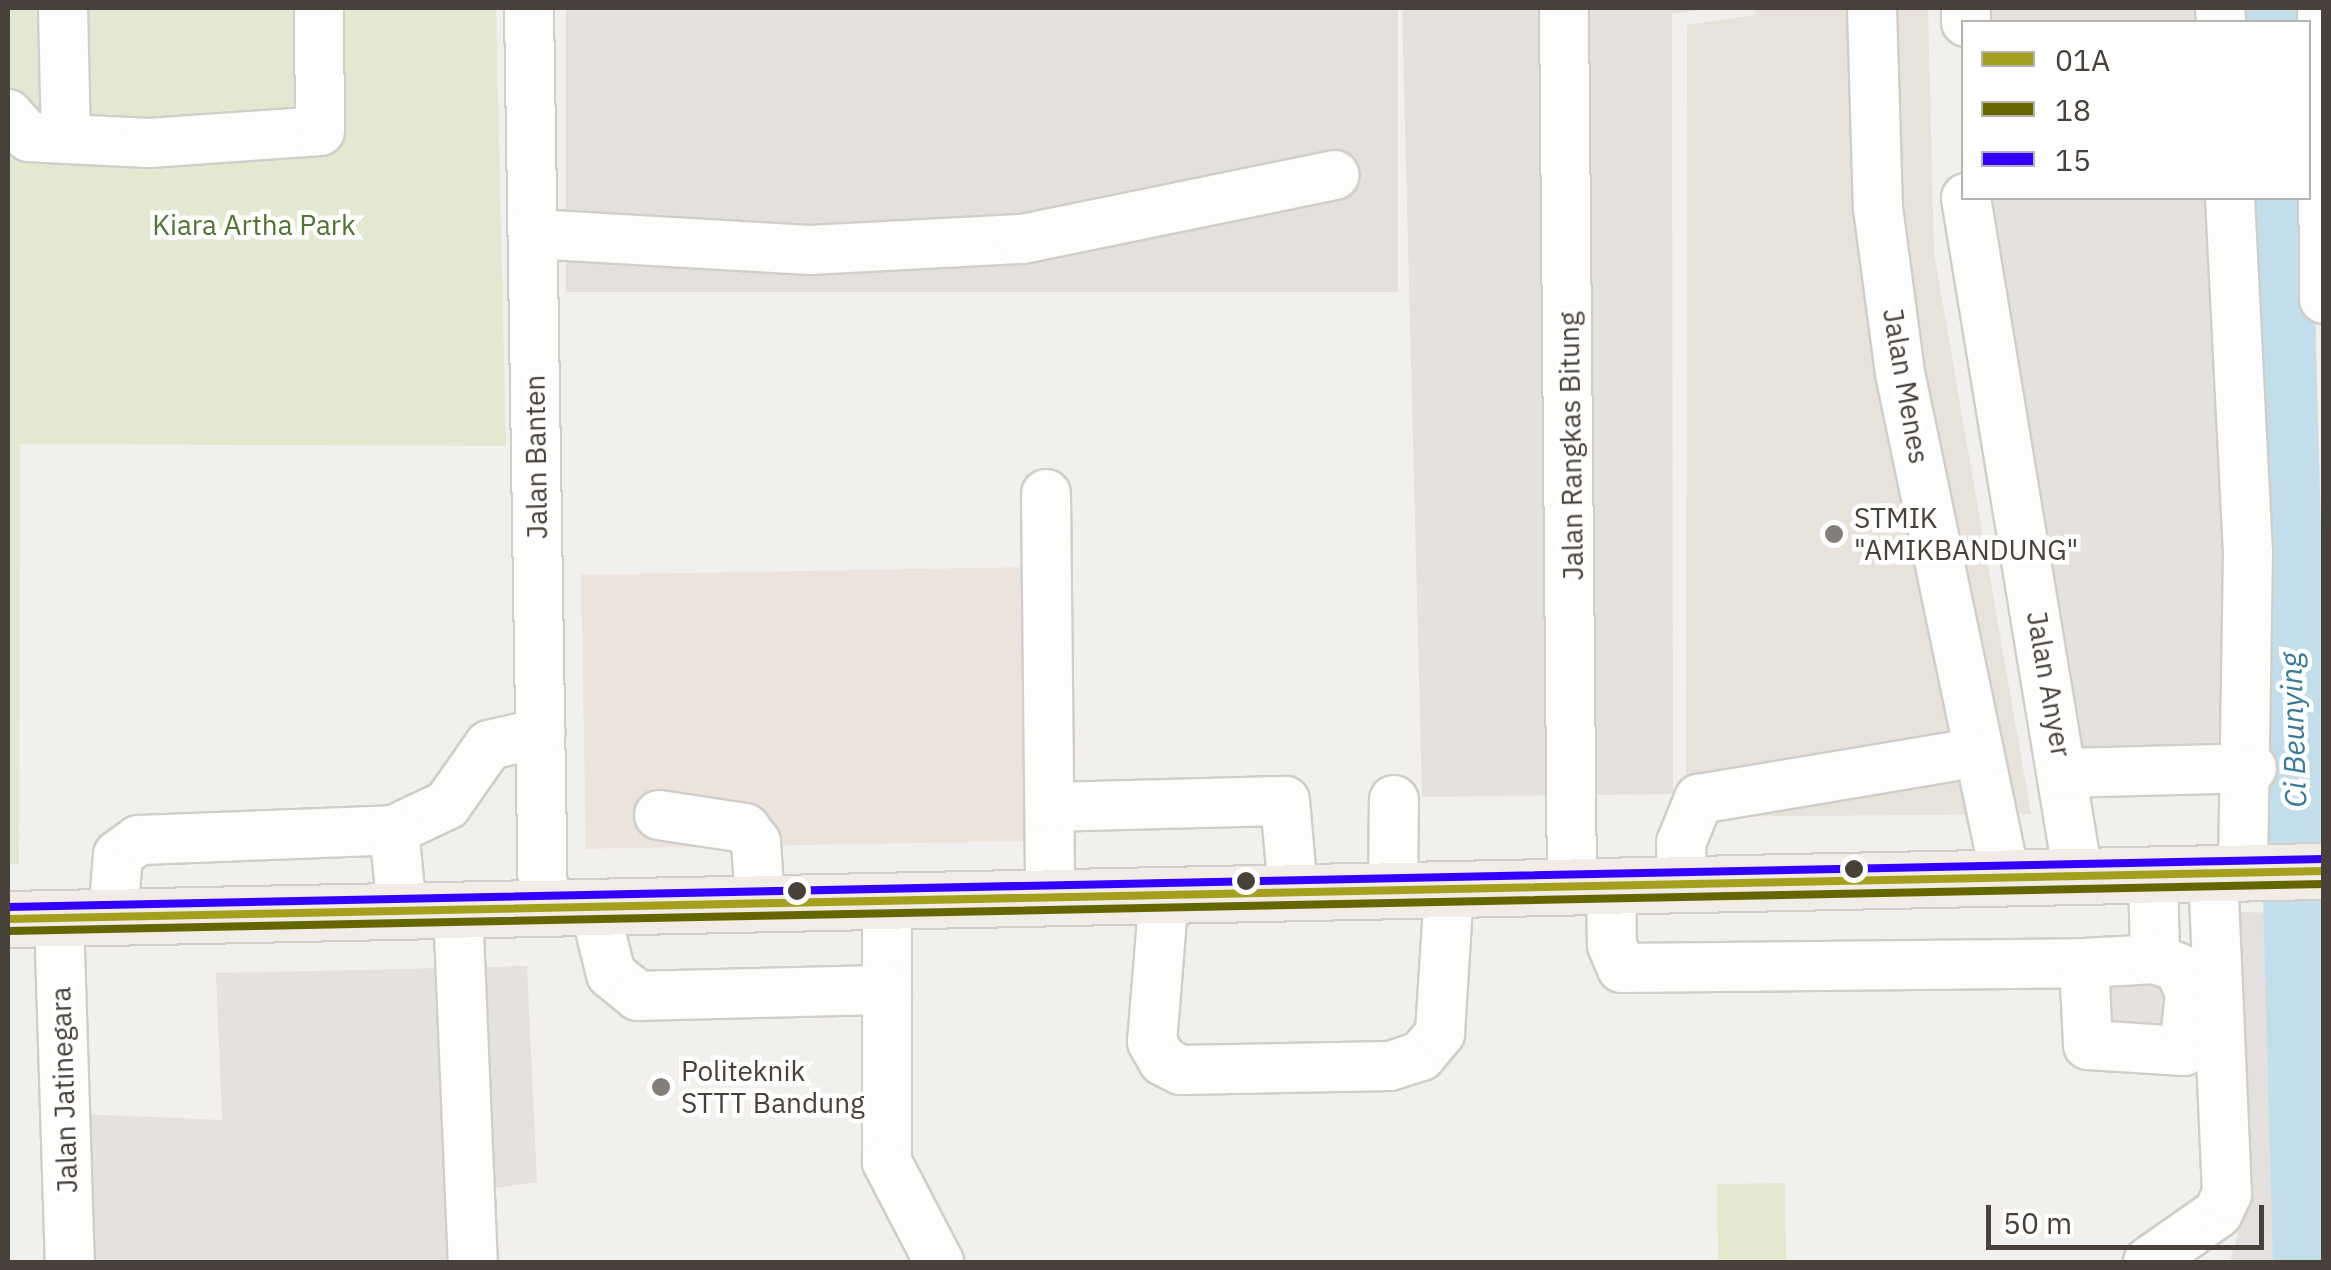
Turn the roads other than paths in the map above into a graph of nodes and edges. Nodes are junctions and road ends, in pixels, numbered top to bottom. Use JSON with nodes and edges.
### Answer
{"nodes":[{"id":1,"x":63,"y":8,"type":"edge"},
{"id":2,"x":319,"y":8,"type":"edge"},
{"id":3,"x":529,"y":8,"type":"edge"},
{"id":4,"x":1564,"y":8,"type":"edge"},
{"id":5,"x":1872,"y":8,"type":"edge"},
{"id":6,"x":2322,"y":8,"type":"edge"},
{"id":7,"x":8,"y":114,"type":"edge"},
{"id":8,"x":66,"y":139,"type":"junction"},
{"id":9,"x":1334,"y":175,"type":"dead end"},
{"id":10,"x":1966,"y":200,"type":"edge"},
{"id":11,"x":2230,"y":200,"type":"edge"},
{"id":12,"x":533,"y":234,"type":"junction"},
{"id":13,"x":2324,"y":298,"type":"edge"},
{"id":14,"x":1046,"y":494,"type":"dead end"},
{"id":15,"x":540,"y":733,"type":"junction"},
{"id":16,"x":1979,"y":752,"type":"junction"},
{"id":17,"x":2252,"y":768,"type":"junction"},
{"id":18,"x":2064,"y":773,"type":"junction"},
{"id":19,"x":1394,"y":800,"type":"dead end"},
{"id":20,"x":1050,"y":807,"type":"junction"},
{"id":21,"x":660,"y":815,"type":"dead end"},
{"id":22,"x":394,"y":830,"type":"junction"},
{"id":23,"x":2324,"y":871,"type":"edge"},
{"id":24,"x":2236,"y":872,"type":"junction"},
{"id":25,"x":2153,"y":873,"type":"junction"},
{"id":26,"x":2078,"y":875,"type":"junction"},
{"id":27,"x":2005,"y":876,"type":"junction"},
{"id":28,"x":1682,"y":882,"type":"junction"},
{"id":29,"x":1591,"y":885,"type":"junction"},
{"id":30,"x":1448,"y":888,"type":"junction"},
{"id":31,"x":1393,"y":889,"type":"junction"},
{"id":32,"x":1294,"y":891,"type":"junction"},
{"id":33,"x":1164,"y":894,"type":"junction"},
{"id":34,"x":1050,"y":897,"type":"junction"},
{"id":35,"x":887,"y":900,"type":"junction"},
{"id":36,"x":760,"y":902,"type":"junction"},
{"id":37,"x":569,"y":907,"type":"junction"},
{"id":38,"x":402,"y":910,"type":"junction"},
{"id":39,"x":458,"y":910,"type":"junction"},
{"id":40,"x":113,"y":916,"type":"junction"},
{"id":41,"x":33,"y":919,"type":"edge"},
{"id":42,"x":2156,"y":959,"type":"junction"},
{"id":43,"x":2084,"y":963,"type":"junction"},
{"id":44,"x":887,"y":990,"type":"junction"},
{"id":45,"x":70,"y":1262,"type":"edge"},
{"id":46,"x":473,"y":1262,"type":"edge"},
{"id":47,"x":939,"y":1262,"type":"edge"},
{"id":48,"x":2148,"y":1262,"type":"edge"}],
"edges":[{"from":1,"to":8,"type":"street"},
{"from":2,"to":8,"type":"street"},
{"from":3,"to":12,"type":"street","name":"Jalan Banten"},
{"from":4,"to":29,"type":"street","name":"Jalan Rangkas Bitung"},
{"from":5,"to":16,"type":"street","name":"Jalan Menes"},
{"from":6,"to":13,"type":"street"},
{"from":7,"to":8,"type":"street"},
{"from":9,"to":12,"type":"street"},
{"from":10,"to":18,"type":"street","name":"Jalan Anyer"},
{"from":11,"to":17,"type":"street"},
{"from":12,"to":15,"type":"street","name":"Jalan Banten"},
{"from":14,"to":20,"type":"street"},
{"from":15,"to":22,"type":"street"},
{"from":15,"to":37,"type":"street","name":"Jalan Banten"},
{"from":16,"to":27,"type":"street","name":"Jalan Menes"},
{"from":16,"to":28,"type":"street"},
{"from":17,"to":18,"type":"street"},
{"from":17,"to":24,"type":"street"},
{"from":18,"to":26,"type":"street","name":"Jalan Anyer"},
{"from":19,"to":31,"type":"street"},
{"from":20,"to":32,"type":"street"},
{"from":20,"to":34,"type":"street"},
{"from":21,"to":36,"type":"street"},
{"from":22,"to":38,"type":"street"},
{"from":22,"to":40,"type":"street"},
{"from":23,"to":24,"type":"main road"},
{"from":24,"to":25,"type":"main road"},
{"from":24,"to":48,"type":"street"},
{"from":25,"to":26,"type":"main road"},
{"from":25,"to":42,"type":"street"},
{"from":26,"to":27,"type":"main road"},
{"from":27,"to":28,"type":"main road"},
{"from":28,"to":29,"type":"main road"},
{"from":29,"to":30,"type":"main road"},
{"from":29,"to":43,"type":"street","name":"Jalan Rangkas Bitung"},
{"from":30,"to":31,"type":"main road"},
{"from":30,"to":33,"type":"street"},
{"from":31,"to":32,"type":"main road"},
{"from":32,"to":33,"type":"main road"},
{"from":33,"to":34,"type":"main road"},
{"from":34,"to":35,"type":"main road"},
{"from":35,"to":36,"type":"main road"},
{"from":35,"to":44,"type":"street"},
{"from":36,"to":37,"type":"main road"},
{"from":37,"to":39,"type":"main road"},
{"from":37,"to":44,"type":"street","name":"Jalan Banten"},
{"from":38,"to":39,"type":"main road"},
{"from":38,"to":40,"type":"main road"},
{"from":39,"to":46,"type":"street"},
{"from":40,"to":41,"type":"main road"},
{"from":41,"to":45,"type":"street","name":"Jalan Jatinegara"},
{"from":42,"to":43,"type":"street"},
{"from":42,"to":43,"type":"street"},
{"from":44,"to":47,"type":"street"}]}
